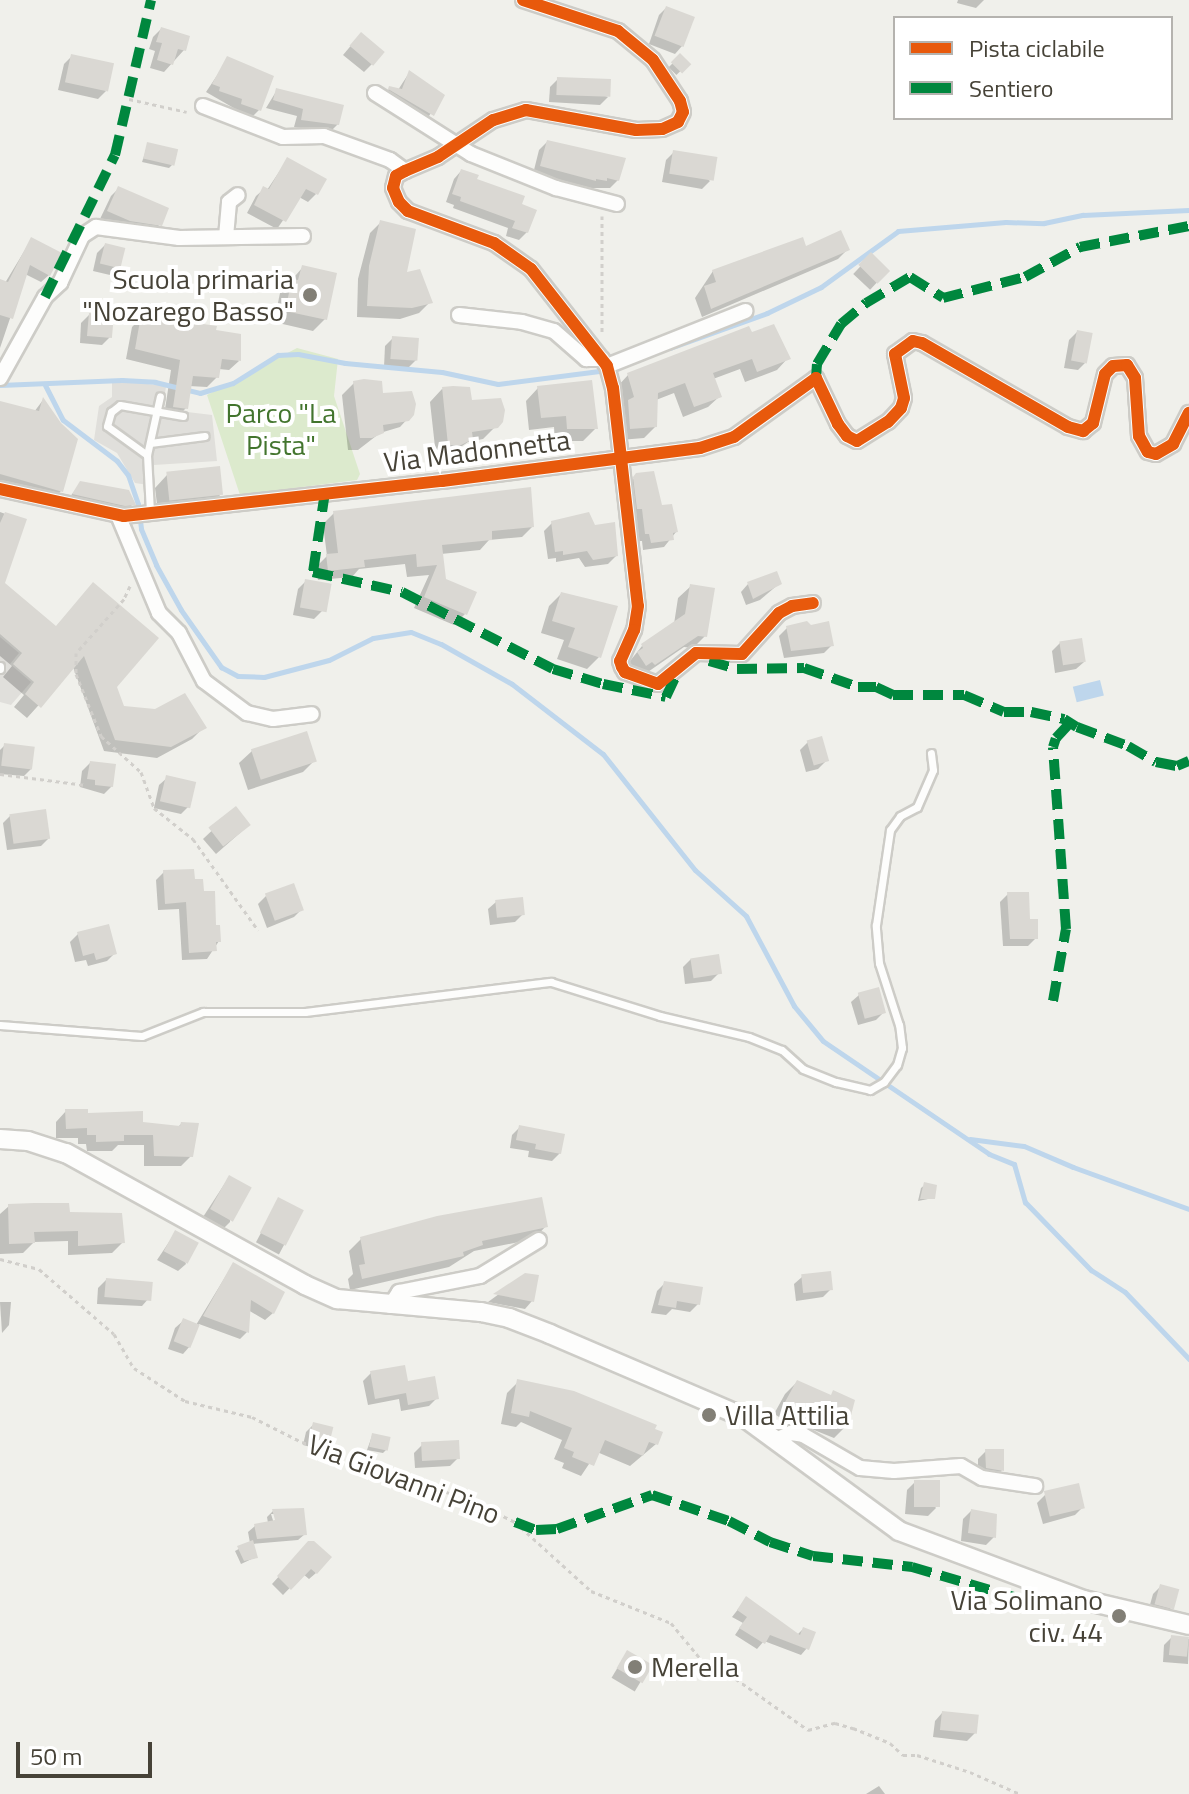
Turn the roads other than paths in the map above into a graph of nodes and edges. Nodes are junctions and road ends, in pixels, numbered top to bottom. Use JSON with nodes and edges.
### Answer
{"nodes":[{"id":1,"x":523,"y":0,"type":"edge"},
{"id":2,"x":375,"y":93,"type":"dead end"},
{"id":3,"x":209,"y":109,"type":"road end"},
{"id":4,"x":458,"y":144,"type":"junction"},
{"id":5,"x":405,"y":171,"type":"junction"},
{"id":6,"x":238,"y":195,"type":"dead end"},
{"id":7,"x":610,"y":202,"type":"road end"},
{"id":8,"x":303,"y":236,"type":"dead end"},
{"id":9,"x":226,"y":237,"type":"junction"},
{"id":10,"x":745,"y":311,"type":"dead end"},
{"id":11,"x":459,"y":315,"type":"dead end"},
{"id":12,"x":604,"y":363,"type":"junction"},
{"id":13,"x":0,"y":378,"type":"edge"},
{"id":14,"x":160,"y":396,"type":"dead end"},
{"id":15,"x":157,"y":412,"type":"junction"},
{"id":16,"x":1189,"y":413,"type":"edge"},
{"id":17,"x":183,"y":416,"type":"dead end"},
{"id":18,"x":205,"y":436,"type":"dead end"},
{"id":19,"x":150,"y":443,"type":"junction"},
{"id":20,"x":147,"y":455,"type":"junction"},
{"id":21,"x":621,"y":457,"type":"junction"},
{"id":22,"x":0,"y":489,"type":"edge"},
{"id":23,"x":150,"y":512,"type":"junction"},
{"id":24,"x":121,"y":515,"type":"junction"},
{"id":25,"x":813,"y":603,"type":"dead end"},
{"id":26,"x":312,"y":714,"type":"dead end"},
{"id":27,"x":931,"y":753,"type":"dead end"},
{"id":28,"x":0,"y":1025,"type":"edge"},
{"id":29,"x":0,"y":1139,"type":"edge"},
{"id":30,"x":539,"y":1240,"type":"dead end"},
{"id":31,"x":390,"y":1306,"type":"junction"},
{"id":32,"x":778,"y":1439,"type":"junction"},
{"id":33,"x":1035,"y":1486,"type":"dead end"},
{"id":34,"x":1189,"y":1625,"type":"edge"}],
"edges":[{"from":1,"to":4,"type":"street"},
{"from":2,"to":4,"type":"street"},
{"from":3,"to":5,"type":"street"},
{"from":4,"to":5,"type":"street"},
{"from":4,"to":7,"type":"street"},
{"from":5,"to":12,"type":"street"},
{"from":6,"to":9,"type":"street"},
{"from":8,"to":9,"type":"street"},
{"from":9,"to":13,"type":"street"},
{"from":10,"to":12,"type":"street"},
{"from":11,"to":12,"type":"street"},
{"from":12,"to":21,"type":"street"},
{"from":14,"to":15,"type":"lane"},
{"from":15,"to":17,"type":"lane"},
{"from":15,"to":19,"type":"lane"},
{"from":15,"to":20,"type":"lane"},
{"from":16,"to":21,"type":"street","name":"Via Madonnetta"},
{"from":18,"to":19,"type":"lane"},
{"from":19,"to":20,"type":"lane"},
{"from":20,"to":23,"type":"lane"},
{"from":21,"to":23,"type":"street","name":"Via Madonnetta"},
{"from":21,"to":25,"type":"street"},
{"from":22,"to":24,"type":"street"},
{"from":23,"to":24,"type":"street","name":"Via Madonnetta"},
{"from":24,"to":26,"type":"street"},
{"from":27,"to":28,"type":"lane"},
{"from":29,"to":31,"type":"street"},
{"from":30,"to":31,"type":"street"},
{"from":31,"to":32,"type":"street"},
{"from":32,"to":33,"type":"street"},
{"from":32,"to":34,"type":"street"}]}
